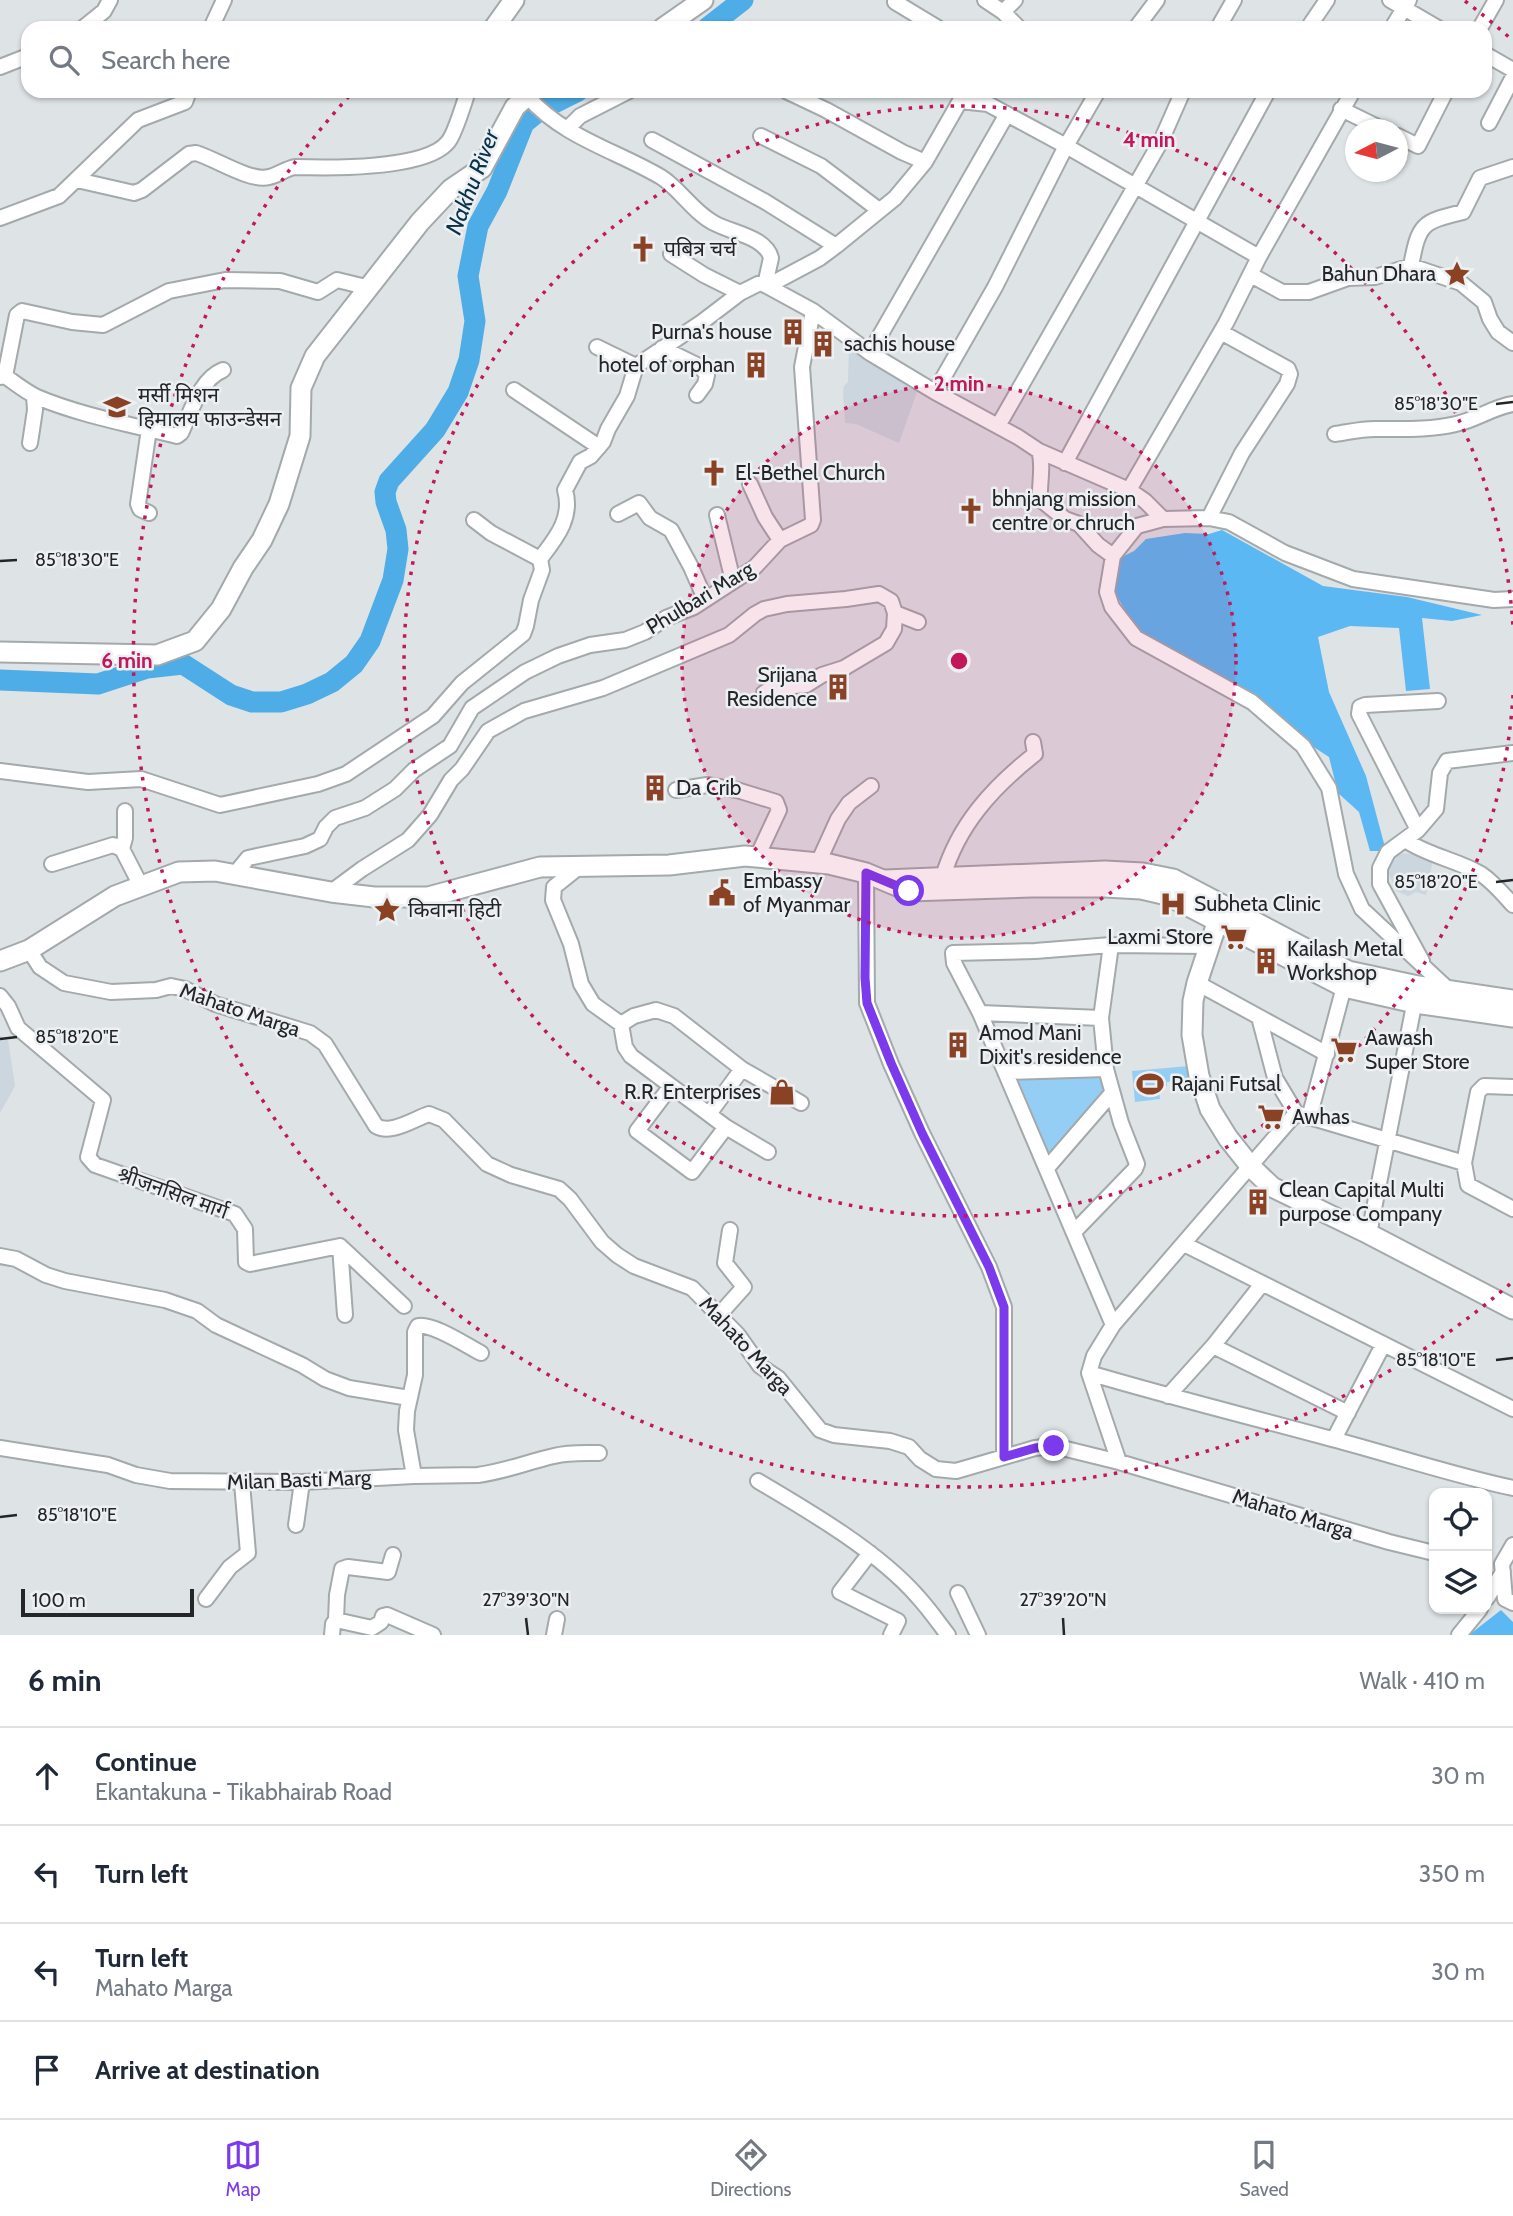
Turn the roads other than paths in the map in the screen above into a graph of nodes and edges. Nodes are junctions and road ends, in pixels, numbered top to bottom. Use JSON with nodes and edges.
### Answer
{"nodes":[{"id":1,"x":110,"y":0,"type":"edge"},
{"id":2,"x":223,"y":0,"type":"edge"},
{"id":3,"x":514,"y":0,"type":"edge"},
{"id":4,"x":703,"y":0,"type":"edge"},
{"id":5,"x":985,"y":0,"type":"edge"},
{"id":6,"x":1015,"y":0,"type":"edge"},
{"id":7,"x":1157,"y":0,"type":"edge"},
{"id":8,"x":1234,"y":0,"type":"edge"},
{"id":9,"x":1327,"y":0,"type":"edge"},
{"id":10,"x":1390,"y":0,"type":"edge"},
{"id":11,"x":1496,"y":0,"type":"edge"},
{"id":12,"x":895,"y":2,"type":"dead end"},
{"id":13,"x":1407,"y":5,"type":"edge"},
{"id":14,"x":1003,"y":12,"type":"junction"},
{"id":15,"x":92,"y":21,"type":"edge"},
{"id":16,"x":214,"y":21,"type":"edge"},
{"id":17,"x":499,"y":21,"type":"edge"},
{"id":18,"x":673,"y":21,"type":"edge"},
{"id":19,"x":926,"y":21,"type":"edge"},
{"id":20,"x":1012,"y":21,"type":"edge"},
{"id":21,"x":1141,"y":21,"type":"edge"},
{"id":22,"x":1222,"y":21,"type":"edge"},
{"id":23,"x":1313,"y":21,"type":"edge"},
{"id":24,"x":1397,"y":21,"type":"edge"},
{"id":25,"x":1429,"y":21,"type":"edge"},
{"id":26,"x":1484,"y":21,"type":"edge"},
{"id":27,"x":1492,"y":58,"type":"edge"},
{"id":28,"x":21,"y":59,"type":"edge"},
{"id":29,"x":0,"y":67,"type":"edge"},
{"id":30,"x":1513,"y":70,"type":"edge"},
{"id":31,"x":1513,"y":77,"type":"edge"},
{"id":32,"x":186,"y":98,"type":"edge"},
{"id":33,"x":465,"y":98,"type":"edge"},
{"id":34,"x":526,"y":98,"type":"edge"},
{"id":35,"x":533,"y":98,"type":"edge"},
{"id":36,"x":615,"y":98,"type":"edge"},
{"id":37,"x":801,"y":98,"type":"edge"},
{"id":38,"x":964,"y":98,"type":"edge"},
{"id":39,"x":1094,"y":98,"type":"edge"},
{"id":40,"x":1180,"y":98,"type":"edge"},
{"id":41,"x":1264,"y":98,"type":"edge"},
{"id":42,"x":1348,"y":98,"type":"edge"},
{"id":43,"x":1442,"y":98,"type":"edge"},
{"id":44,"x":960,"y":101,"type":"junction"},
{"id":45,"x":1341,"y":109,"type":"junction"},
{"id":46,"x":1007,"y":114,"type":"junction"},
{"id":47,"x":1361,"y":119,"type":"edge"},
{"id":48,"x":1489,"y":123,"type":"dead end"},
{"id":49,"x":562,"y":126,"type":"junction"},
{"id":50,"x":761,"y":136,"type":"dead end"},
{"id":51,"x":652,"y":140,"type":"dead end"},
{"id":52,"x":1408,"y":141,"type":"edge"},
{"id":53,"x":1066,"y":146,"type":"junction"},
{"id":54,"x":925,"y":162,"type":"junction"},
{"id":55,"x":1513,"y":167,"type":"edge"},
{"id":56,"x":77,"y":180,"type":"junction"},
{"id":57,"x":1133,"y":186,"type":"junction"},
{"id":58,"x":879,"y":210,"type":"junction"},
{"id":59,"x":0,"y":218,"type":"edge"},
{"id":60,"x":1198,"y":221,"type":"junction"},
{"id":61,"x":836,"y":246,"type":"junction"},
{"id":62,"x":671,"y":254,"type":"dead end"},
{"id":63,"x":1259,"y":257,"type":"junction"},
{"id":64,"x":1411,"y":266,"type":"junction"},
{"id":65,"x":1251,"y":275,"type":"junction"},
{"id":66,"x":762,"y":284,"type":"junction"},
{"id":67,"x":370,"y":288,"type":"junction"},
{"id":68,"x":740,"y":293,"type":"junction"},
{"id":69,"x":813,"y":311,"type":"junction"},
{"id":70,"x":1221,"y":332,"type":"junction"},
{"id":71,"x":1513,"y":343,"type":"edge"},
{"id":72,"x":597,"y":347,"type":"dead end"},
{"id":73,"x":662,"y":348,"type":"junction"},
{"id":74,"x":870,"y":353,"type":"junction"},
{"id":75,"x":636,"y":366,"type":"junction"},
{"id":76,"x":223,"y":370,"type":"dead end"},
{"id":77,"x":2,"y":377,"type":"edge"},
{"id":78,"x":514,"y":390,"type":"dead end"},
{"id":79,"x":935,"y":392,"type":"junction"},
{"id":80,"x":697,"y":395,"type":"dead end"},
{"id":81,"x":34,"y":396,"type":"junction"},
{"id":82,"x":1513,"y":404,"type":"edge"},
{"id":83,"x":998,"y":426,"type":"junction"},
{"id":84,"x":149,"y":429,"type":"junction"},
{"id":85,"x":1335,"y":434,"type":"dead end"},
{"id":86,"x":30,"y":443,"type":"dead end"},
{"id":87,"x":599,"y":447,"type":"junction"},
{"id":88,"x":1039,"y":451,"type":"junction"},
{"id":89,"x":1065,"y":463,"type":"junction"},
{"id":90,"x":750,"y":484,"type":"dead end"},
{"id":91,"x":1129,"y":489,"type":"junction"},
{"id":92,"x":149,"y":513,"type":"dead end"},
{"id":93,"x":618,"y":514,"type":"dead end"},
{"id":94,"x":717,"y":515,"type":"dead end"},
{"id":95,"x":1209,"y":518,"type":"junction"},
{"id":96,"x":1163,"y":519,"type":"junction"},
{"id":97,"x":474,"y":520,"type":"dead end"},
{"id":98,"x":780,"y":540,"type":"junction"},
{"id":99,"x":1113,"y":556,"type":"junction"},
{"id":100,"x":540,"y":559,"type":"junction"},
{"id":101,"x":733,"y":581,"type":"junction"},
{"id":102,"x":705,"y":599,"type":"junction"},
{"id":103,"x":1513,"y":599,"type":"edge"},
{"id":104,"x":895,"y":613,"type":"junction"},
{"id":105,"x":918,"y":622,"type":"dead end"},
{"id":106,"x":0,"y":652,"type":"edge"},
{"id":107,"x":764,"y":693,"type":"dead end"},
{"id":108,"x":1438,"y":701,"type":"dead end"},
{"id":109,"x":1034,"y":742,"type":"dead end"},
{"id":110,"x":1513,"y":753,"type":"edge"},
{"id":111,"x":0,"y":771,"type":"edge"},
{"id":112,"x":871,"y":786,"type":"dead end"},
{"id":113,"x":676,"y":790,"type":"dead end"},
{"id":114,"x":125,"y":811,"type":"dead end"},
{"id":115,"x":1418,"y":830,"type":"junction"},
{"id":116,"x":1405,"y":841,"type":"junction"},
{"id":117,"x":122,"y":849,"type":"junction"},
{"id":118,"x":757,"y":858,"type":"junction"},
{"id":119,"x":818,"y":863,"type":"junction"},
{"id":120,"x":52,"y":864,"type":"dead end"},
{"id":121,"x":579,"y":867,"type":"junction"},
{"id":122,"x":235,"y":874,"type":"junction"},
{"id":123,"x":875,"y":877,"type":"junction"},
{"id":124,"x":943,"y":877,"type":"junction"},
{"id":125,"x":1031,"y":880,"type":"junction"},
{"id":126,"x":141,"y":886,"type":"junction"},
{"id":127,"x":331,"y":892,"type":"junction"},
{"id":128,"x":1513,"y":905,"type":"edge"},
{"id":129,"x":1221,"y":912,"type":"junction"},
{"id":130,"x":1111,"y":945,"type":"junction"},
{"id":131,"x":1208,"y":946,"type":"junction"},
{"id":132,"x":29,"y":950,"type":"junction"},
{"id":133,"x":0,"y":961,"type":"edge"},
{"id":134,"x":1346,"y":979,"type":"junction"},
{"id":135,"x":1197,"y":982,"type":"junction"},
{"id":136,"x":1420,"y":987,"type":"junction"},
{"id":137,"x":0,"y":996,"type":"edge"},
{"id":138,"x":1450,"y":999,"type":"junction"},
{"id":139,"x":1513,"y":1000,"type":"edge"},
{"id":140,"x":980,"y":1013,"type":"junction"},
{"id":141,"x":1259,"y":1017,"type":"junction"},
{"id":142,"x":1513,"y":1017,"type":"edge"},
{"id":143,"x":1101,"y":1018,"type":"junction"},
{"id":144,"x":621,"y":1024,"type":"junction"},
{"id":145,"x":1327,"y":1055,"type":"junction"},
{"id":146,"x":742,"y":1069,"type":"junction"},
{"id":147,"x":1106,"y":1069,"type":"junction"},
{"id":148,"x":1005,"y":1072,"type":"junction"},
{"id":149,"x":671,"y":1086,"type":"junction"},
{"id":150,"x":1513,"y":1087,"type":"edge"},
{"id":151,"x":1112,"y":1093,"type":"junction"},
{"id":152,"x":801,"y":1103,"type":"dead end"},
{"id":153,"x":709,"y":1114,"type":"junction"},
{"id":154,"x":1303,"y":1115,"type":"junction"},
{"id":155,"x":726,"y":1127,"type":"junction"},
{"id":156,"x":1389,"y":1141,"type":"junction"},
{"id":157,"x":768,"y":1152,"type":"dead end"},
{"id":158,"x":1464,"y":1163,"type":"junction"},
{"id":159,"x":1251,"y":1167,"type":"junction"},
{"id":160,"x":1047,"y":1168,"type":"junction"},
{"id":161,"x":1513,"y":1209,"type":"edge"},
{"id":162,"x":730,"y":1230,"type":"dead end"},
{"id":163,"x":1074,"y":1232,"type":"junction"},
{"id":164,"x":1369,"y":1234,"type":"junction"},
{"id":165,"x":1184,"y":1244,"type":"junction"},
{"id":166,"x":340,"y":1246,"type":"junction"},
{"id":167,"x":0,"y":1256,"type":"edge"},
{"id":168,"x":1262,"y":1284,"type":"junction"},
{"id":169,"x":404,"y":1306,"type":"dead end"},
{"id":170,"x":1513,"y":1309,"type":"edge"},
{"id":171,"x":345,"y":1315,"type":"dead end"},
{"id":172,"x":719,"y":1315,"type":"junction"},
{"id":173,"x":1113,"y":1325,"type":"junction"},
{"id":174,"x":1383,"y":1345,"type":"junction"},
{"id":175,"x":1213,"y":1346,"type":"junction"},
{"id":176,"x":481,"y":1353,"type":"dead end"},
{"id":177,"x":1089,"y":1373,"type":"junction"},
{"id":178,"x":1168,"y":1396,"type":"junction"},
{"id":179,"x":409,"y":1398,"type":"junction"},
{"id":180,"x":1513,"y":1409,"type":"edge"},
{"id":181,"x":1348,"y":1413,"type":"junction"},
{"id":182,"x":1334,"y":1439,"type":"junction"},
{"id":183,"x":0,"y":1448,"type":"edge"},
{"id":184,"x":599,"y":1453,"type":"dead end"},
{"id":185,"x":1004,"y":1457,"type":"junction"},
{"id":186,"x":1119,"y":1462,"type":"junction"},
{"id":187,"x":414,"y":1476,"type":"junction"},
{"id":188,"x":758,"y":1481,"type":"dead end"},
{"id":189,"x":302,"y":1482,"type":"junction"},
{"id":190,"x":242,"y":1483,"type":"junction"},
{"id":191,"x":1513,"y":1488,"type":"edge"},
{"id":192,"x":296,"y":1525,"type":"dead end"},
{"id":193,"x":1513,"y":1545,"type":"edge"},
{"id":194,"x":1429,"y":1552,"type":"edge"},
{"id":195,"x":870,"y":1553,"type":"junction"},
{"id":196,"x":394,"y":1555,"type":"dead end"},
{"id":197,"x":1492,"y":1561,"type":"edge"},
{"id":198,"x":1502,"y":1568,"type":"junction"},
{"id":199,"x":1492,"y":1588,"type":"edge"},
{"id":200,"x":958,"y":1593,"type":"dead end"},
{"id":201,"x":206,"y":1599,"type":"dead end"},
{"id":202,"x":1513,"y":1603,"type":"edge"},
{"id":203,"x":1476,"y":1614,"type":"edge"},
{"id":204,"x":557,"y":1619,"type":"dead end"},
{"id":205,"x":336,"y":1620,"type":"junction"},
{"id":206,"x":332,"y":1635,"type":"edge"},
{"id":207,"x":433,"y":1635,"type":"edge"},
{"id":208,"x":554,"y":1635,"type":"edge"},
{"id":209,"x":891,"y":1635,"type":"edge"},
{"id":210,"x":948,"y":1635,"type":"edge"},
{"id":211,"x":978,"y":1635,"type":"edge"},
{"id":212,"x":1459,"y":1635,"type":"edge"}],
"edges":[{"from":1,"to":15,"type":"street"},
{"from":2,"to":16,"type":"street"},
{"from":3,"to":17,"type":"main road"},
{"from":4,"to":18,"type":"main road"},
{"from":5,"to":14,"type":"street"},
{"from":6,"to":14,"type":"street"},
{"from":7,"to":21,"type":"street"},
{"from":8,"to":22,"type":"street"},
{"from":9,"to":23,"type":"street"},
{"from":10,"to":13,"type":"street"},
{"from":11,"to":26,"type":"street"},
{"from":12,"to":19,"type":"street"},
{"from":13,"to":24,"type":"street"},
{"from":13,"to":25,"type":"street"},
{"from":14,"to":20,"type":"street"},
{"from":27,"to":30,"type":"street"},
{"from":28,"to":29,"type":"street"},
{"from":31,"to":48,"type":"street"},
{"from":32,"to":56,"type":"street"},
{"from":33,"to":56,"type":"street"},
{"from":34,"to":67,"type":"main road"},
{"from":35,"to":49,"type":"street"},
{"from":36,"to":49,"type":"street"},
{"from":37,"to":54,"type":"street"},
{"from":38,"to":44,"type":"street"},
{"from":39,"to":53,"type":"street"},
{"from":40,"to":57,"type":"street"},
{"from":41,"to":60,"type":"street"},
{"from":42,"to":45,"type":"street"},
{"from":43,"to":52,"type":"street"},
{"from":44,"to":46,"type":"street"},
{"from":44,"to":54,"type":"street"},
{"from":45,"to":47,"type":"street"},
{"from":45,"to":63,"type":"street"},
{"from":46,"to":53,"type":"street"},
{"from":46,"to":74,"type":"street"},
{"from":49,"to":66,"type":"street"},
{"from":50,"to":58,"type":"street"},
{"from":51,"to":61,"type":"street"},
{"from":53,"to":57,"type":"street"},
{"from":53,"to":79,"type":"street"},
{"from":54,"to":58,"type":"street"},
{"from":55,"to":64,"type":"street"},
{"from":56,"to":59,"type":"street"},
{"from":57,"to":60,"type":"street"},
{"from":57,"to":83,"type":"street"},
{"from":58,"to":61,"type":"street"},
{"from":60,"to":63,"type":"street"},
{"from":60,"to":89,"type":"street"},
{"from":61,"to":66,"type":"street"},
{"from":62,"to":68,"type":"street"},
{"from":63,"to":65,"type":"street"},
{"from":64,"to":65,"type":"street"},
{"from":64,"to":71,"type":"street"},
{"from":65,"to":70,"type":"street"},
{"from":66,"to":68,"type":"street"},
{"from":66,"to":69,"type":"street"},
{"from":67,"to":77,"type":"street"},
{"from":67,"to":106,"type":"main road"},
{"from":68,"to":73,"type":"street"},
{"from":69,"to":74,"type":"street"},
{"from":69,"to":98,"type":"street","name":"Phulbari Marg"},
{"from":70,"to":91,"type":"street"},
{"from":70,"to":95,"type":"street"},
{"from":72,"to":75,"type":"street"},
{"from":73,"to":75,"type":"street"},
{"from":73,"to":80,"type":"street"},
{"from":74,"to":79,"type":"street"},
{"from":75,"to":87,"type":"street"},
{"from":76,"to":84,"type":"street"},
{"from":77,"to":81,"type":"street"},
{"from":78,"to":87,"type":"street"},
{"from":79,"to":83,"type":"street"},
{"from":81,"to":84,"type":"street"},
{"from":81,"to":86,"type":"street"},
{"from":82,"to":85,"type":"street"},
{"from":83,"to":88,"type":"street"},
{"from":84,"to":92,"type":"street"},
{"from":87,"to":100,"type":"street"},
{"from":88,"to":89,"type":"street"},
{"from":88,"to":99,"type":"street"},
{"from":89,"to":91,"type":"street"},
{"from":90,"to":98,"type":"street"},
{"from":91,"to":96,"type":"street"},
{"from":93,"to":102,"type":"street"},
{"from":94,"to":101,"type":"street"},
{"from":95,"to":96,"type":"street"},
{"from":95,"to":103,"type":"street"},
{"from":96,"to":99,"type":"street"},
{"from":97,"to":100,"type":"street"},
{"from":98,"to":101,"type":"street","name":"Phulbari Marg"},
{"from":99,"to":136,"type":"street"},
{"from":100,"to":111,"type":"street"},
{"from":101,"to":102,"type":"street","name":"Phulbari Marg"},
{"from":102,"to":122,"type":"street","name":"Phulbari Marg"},
{"from":104,"to":105,"type":"street"},
{"from":104,"to":107,"type":"street"},
{"from":104,"to":127,"type":"street"},
{"from":108,"to":115,"type":"street"},
{"from":109,"to":124,"type":"street"},
{"from":110,"to":115,"type":"street"},
{"from":112,"to":119,"type":"street"},
{"from":113,"to":118,"type":"street"},
{"from":114,"to":117,"type":"street"},
{"from":115,"to":116,"type":"street"},
{"from":116,"to":128,"type":"street"},
{"from":116,"to":136,"type":"street"},
{"from":117,"to":120,"type":"street"},
{"from":117,"to":126,"type":"street"},
{"from":118,"to":119,"type":"main road"},
{"from":118,"to":121,"type":"main road"},
{"from":119,"to":123,"type":"main road"},
{"from":121,"to":127,"type":"main road"},
{"from":121,"to":144,"type":"street"},
{"from":122,"to":126,"type":"main road"},
{"from":122,"to":127,"type":"main road"},
{"from":123,"to":124,"type":"main road"},
{"from":123,"to":125,"type":"main road"},
{"from":123,"to":185,"type":"street"},
{"from":124,"to":125,"type":"main road"},
{"from":125,"to":129,"type":"main road"},
{"from":126,"to":132,"type":"main road"},
{"from":129,"to":131,"type":"main road"},
{"from":129,"to":134,"type":"main road"},
{"from":130,"to":131,"type":"street"},
{"from":130,"to":140,"type":"street"},
{"from":130,"to":143,"type":"street"},
{"from":131,"to":135,"type":"main road"},
{"from":132,"to":133,"type":"main road"},
{"from":132,"to":172,"type":"street","name":"Mahato Marga"},
{"from":134,"to":136,"type":"main road"},
{"from":134,"to":145,"type":"street"},
{"from":135,"to":141,"type":"street"},
{"from":135,"to":159,"type":"main road"},
{"from":136,"to":138,"type":"main road"},
{"from":136,"to":138,"type":"street"},
{"from":136,"to":156,"type":"street"},
{"from":137,"to":166,"type":"street","name":"श्रीजनसिल मार्ग"},
{"from":138,"to":139,"type":"main road"},
{"from":138,"to":142,"type":"main road"},
{"from":140,"to":143,"type":"street"},
{"from":140,"to":148,"type":"street"},
{"from":141,"to":145,"type":"street"},
{"from":141,"to":154,"type":"street"},
{"from":143,"to":147,"type":"street"},
{"from":144,"to":146,"type":"street"},
{"from":144,"to":149,"type":"street"},
{"from":145,"to":154,"type":"street"},
{"from":146,"to":152,"type":"street"},
{"from":146,"to":153,"type":"street"},
{"from":147,"to":148,"type":"street"},
{"from":147,"to":151,"type":"street"},
{"from":148,"to":160,"type":"street"},
{"from":149,"to":153,"type":"street"},
{"from":149,"to":155,"type":"street"},
{"from":150,"to":158,"type":"street"},
{"from":151,"to":160,"type":"street"},
{"from":151,"to":163,"type":"street"},
{"from":153,"to":155,"type":"street"},
{"from":154,"to":156,"type":"street"},
{"from":154,"to":159,"type":"street"},
{"from":155,"to":157,"type":"street"},
{"from":156,"to":158,"type":"street"},
{"from":156,"to":164,"type":"street"},
{"from":158,"to":161,"type":"street"},
{"from":159,"to":164,"type":"main road"},
{"from":159,"to":165,"type":"street"},
{"from":160,"to":163,"type":"street"},
{"from":162,"to":172,"type":"street"},
{"from":163,"to":173,"type":"street"},
{"from":164,"to":170,"type":"main road"},
{"from":165,"to":168,"type":"street"},
{"from":165,"to":173,"type":"street"},
{"from":166,"to":169,"type":"street"},
{"from":166,"to":171,"type":"street"},
{"from":167,"to":179,"type":"street"},
{"from":168,"to":174,"type":"street"},
{"from":168,"to":175,"type":"street"},
{"from":172,"to":185,"type":"street","name":"Mahato Marga"},
{"from":173,"to":177,"type":"street"},
{"from":174,"to":180,"type":"street"},
{"from":174,"to":181,"type":"street"},
{"from":175,"to":178,"type":"street"},
{"from":175,"to":181,"type":"street"},
{"from":176,"to":179,"type":"street"},
{"from":177,"to":178,"type":"street"},
{"from":177,"to":186,"type":"street"},
{"from":178,"to":182,"type":"street"},
{"from":179,"to":187,"type":"street"},
{"from":181,"to":182,"type":"street"},
{"from":182,"to":191,"type":"street"},
{"from":183,"to":190,"type":"street","name":"Milan Basti Marg"},
{"from":184,"to":187,"type":"street","name":"Milan Basti Marg"},
{"from":185,"to":186,"type":"street","name":"Mahato Marga"},
{"from":186,"to":194,"type":"street","name":"Mahato Marga"},
{"from":187,"to":189,"type":"street","name":"Milan Basti Marg"},
{"from":188,"to":195,"type":"street"},
{"from":189,"to":190,"type":"street","name":"Milan Basti Marg"},
{"from":189,"to":192,"type":"street"},
{"from":190,"to":201,"type":"street"},
{"from":193,"to":198,"type":"street"},
{"from":195,"to":209,"type":"street"},
{"from":195,"to":210,"type":"street"},
{"from":196,"to":205,"type":"street"},
{"from":197,"to":198,"type":"street"},
{"from":198,"to":199,"type":"street"},
{"from":198,"to":202,"type":"street"},
{"from":200,"to":211,"type":"street"},
{"from":203,"to":212,"type":"street"},
{"from":204,"to":208,"type":"street"},
{"from":205,"to":206,"type":"street"},
{"from":205,"to":207,"type":"street"}]}
